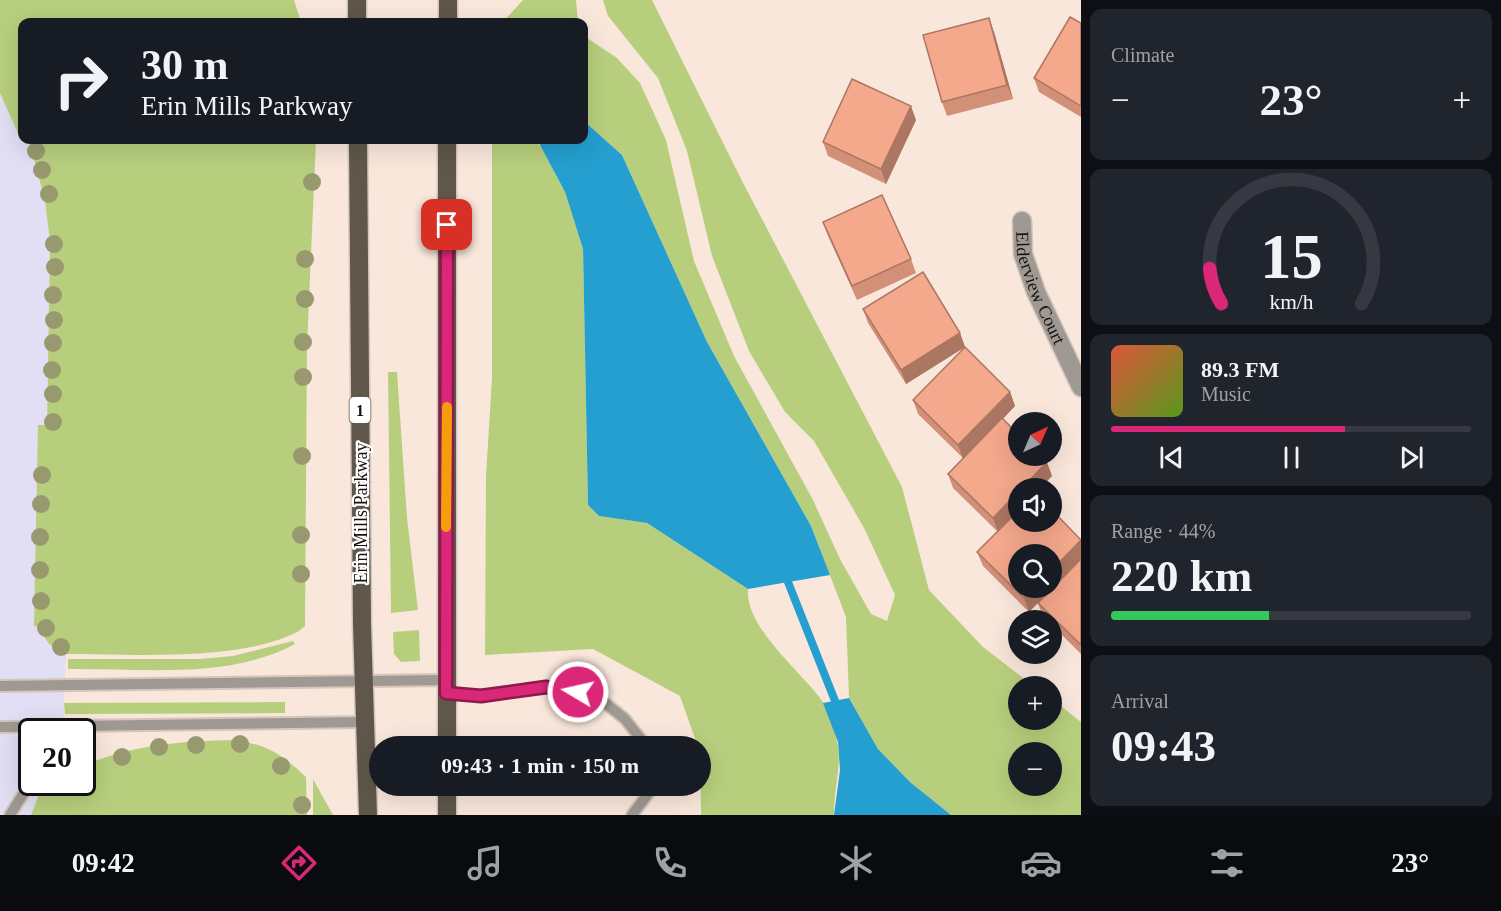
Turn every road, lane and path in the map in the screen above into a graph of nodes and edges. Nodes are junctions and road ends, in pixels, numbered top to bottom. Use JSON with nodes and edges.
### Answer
{"nodes":[{"id":1,"x":357,"y":0,"type":"edge"},
{"id":2,"x":448,"y":0,"type":"edge"},
{"id":3,"x":357,"y":18,"type":"edge"},
{"id":4,"x":448,"y":18,"type":"edge"},
{"id":5,"x":358,"y":144,"type":"edge"},
{"id":6,"x":447,"y":144,"type":"edge"},
{"id":7,"x":1022,"y":220,"type":"dead end"},
{"id":8,"x":1081,"y":387,"type":"edge"},
{"id":9,"x":364,"y":681,"type":"junction"},
{"id":10,"x":0,"y":686,"type":"edge"},
{"id":11,"x":446,"y":687,"type":"junction"},
{"id":12,"x":366,"y":722,"type":"junction"},
{"id":13,"x":0,"y":727,"type":"edge"},
{"id":14,"x":18,"y":727,"type":"edge"},
{"id":15,"x":96,"y":729,"type":"edge"},
{"id":16,"x":447,"y":736,"type":"edge"},
{"id":17,"x":638,"y":736,"type":"edge"},
{"id":18,"x":22,"y":796,"type":"edge"},
{"id":19,"x":447,"y":796,"type":"edge"},
{"id":20,"x":646,"y":796,"type":"edge"},
{"id":21,"x":10,"y":815,"type":"edge"},
{"id":22,"x":368,"y":815,"type":"edge"},
{"id":23,"x":447,"y":815,"type":"edge"},
{"id":24,"x":632,"y":815,"type":"edge"}],
"edges":[{"from":1,"to":3,"type":"main road"},
{"from":2,"to":4,"type":"main road"},
{"from":5,"to":9,"type":"main road","name":"Erin Mills Parkway","number":"1"},
{"from":6,"to":11,"type":"main road"},
{"from":7,"to":8,"type":"street","name":"Elderview Court"},
{"from":9,"to":10,"type":"lane"},
{"from":9,"to":11,"type":"lane"},
{"from":9,"to":12,"type":"main road","name":"Erin Mills Parkway","number":"1"},
{"from":11,"to":16,"type":"main road"},
{"from":11,"to":17,"type":"lane"},
{"from":12,"to":15,"type":"lane"},
{"from":12,"to":22,"type":"main road","name":"Erin Mills Parkway","number":"1"},
{"from":13,"to":14,"type":"lane"},
{"from":18,"to":21,"type":"lane"},
{"from":19,"to":23,"type":"main road"},
{"from":20,"to":24,"type":"lane"}]}
